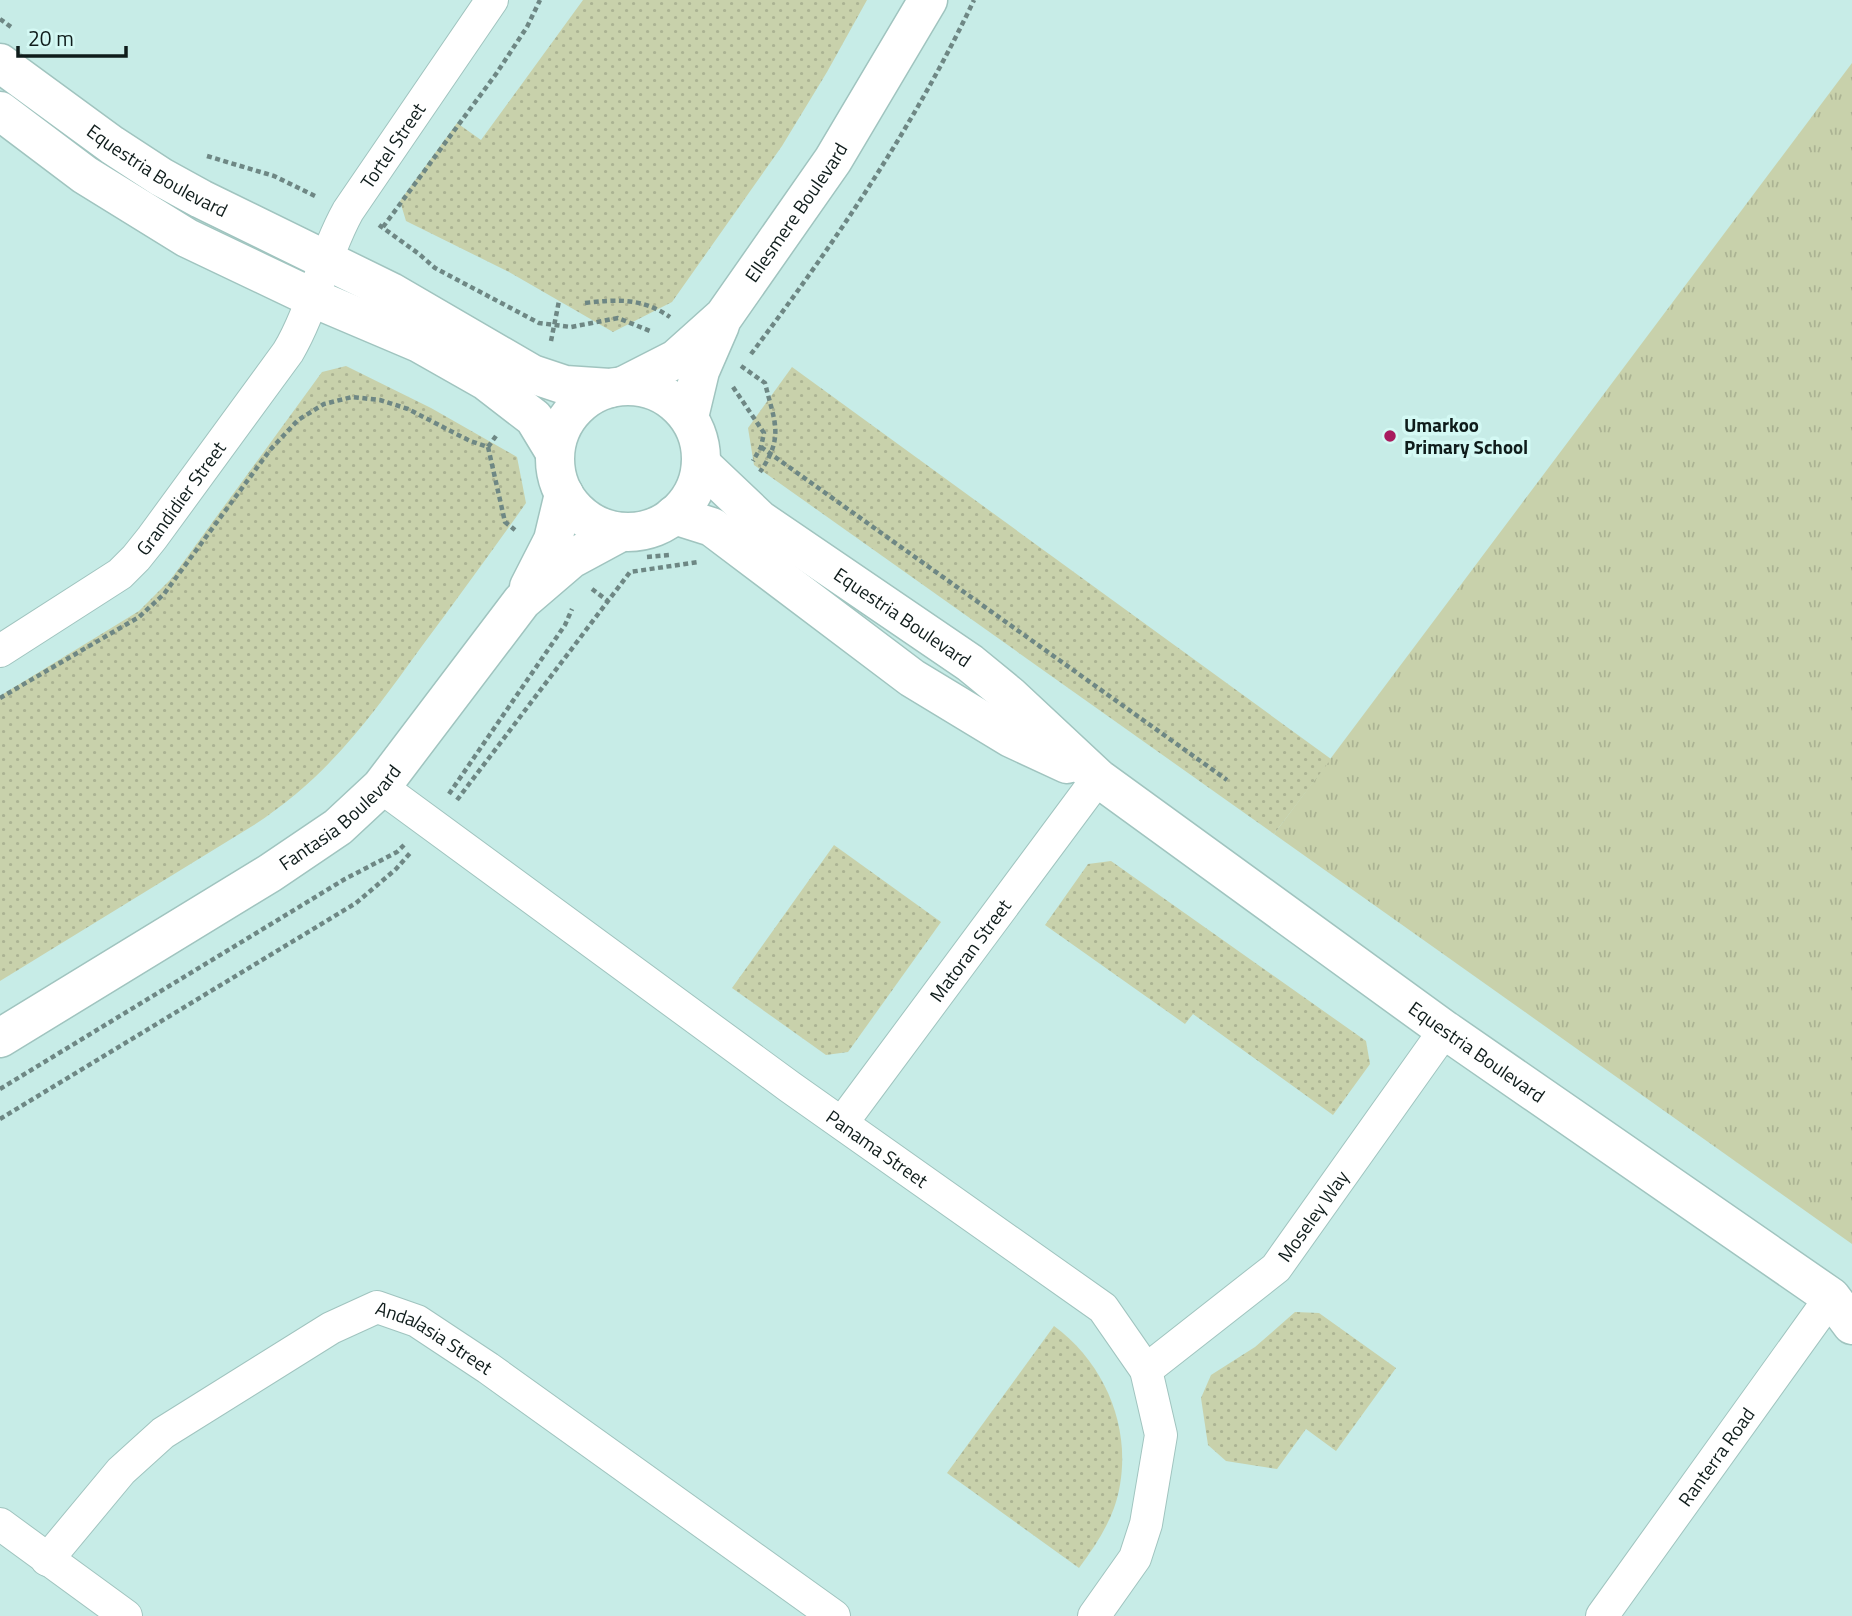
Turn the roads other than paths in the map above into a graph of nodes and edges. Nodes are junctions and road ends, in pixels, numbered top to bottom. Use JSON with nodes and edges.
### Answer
{"nodes":[{"id":1,"x":492,"y":0,"type":"edge"},
{"id":2,"x":928,"y":0,"type":"edge"},
{"id":3,"x":7,"y":47,"type":"edge"},
{"id":4,"x":0,"y":111,"type":"edge"},
{"id":5,"x":327,"y":259,"type":"junction"},
{"id":6,"x":313,"y":298,"type":"junction"},
{"id":7,"x":705,"y":367,"type":"junction"},
{"id":8,"x":617,"y":387,"type":"junction"},
{"id":9,"x":524,"y":389,"type":"junction"},
{"id":10,"x":689,"y":417,"type":"junction"},
{"id":11,"x":554,"y":451,"type":"junction"},
{"id":12,"x":701,"y":464,"type":"junction"},
{"id":13,"x":564,"y":494,"type":"junction"},
{"id":14,"x":674,"y":514,"type":"junction"},
{"id":15,"x":621,"y":532,"type":"junction"},
{"id":16,"x":522,"y":601,"type":"junction"},
{"id":17,"x":1,"y":647,"type":"edge"},
{"id":18,"x":1098,"y":778,"type":"junction"},
{"id":19,"x":381,"y":787,"type":"junction"},
{"id":20,"x":1445,"y":1030,"type":"junction"},
{"id":21,"x":0,"y":1038,"type":"edge"},
{"id":22,"x":842,"y":1124,"type":"junction"},
{"id":23,"x":1841,"y":1311,"type":"edge"},
{"id":24,"x":1146,"y":1370,"type":"junction"},
{"id":25,"x":0,"y":1524,"type":"edge"},
{"id":26,"x":47,"y":1560,"type":"junction"},
{"id":27,"x":126,"y":1616,"type":"edge"},
{"id":28,"x":834,"y":1616,"type":"edge"},
{"id":29,"x":1094,"y":1616,"type":"edge"},
{"id":30,"x":1602,"y":1616,"type":"edge"}],
"edges":[{"from":1,"to":5,"type":"street","name":"Tortel Street"},
{"from":2,"to":7,"type":"street","name":"Ellesmere Boulevard"},
{"from":3,"to":5,"type":"street","name":"Equestria Boulevard"},
{"from":4,"to":6,"type":"street"},
{"from":5,"to":6,"type":"street","name":"Tortel Street"},
{"from":5,"to":9,"type":"street","name":"Equestria Boulevard"},
{"from":6,"to":9,"type":"street"},
{"from":6,"to":17,"type":"street","name":"Grandidier Street"},
{"from":7,"to":8,"type":"street"},
{"from":7,"to":10,"type":"street","name":"Ellesmere Boulevard"},
{"from":8,"to":9,"type":"street"},
{"from":8,"to":10,"type":"street"},
{"from":8,"to":11,"type":"street"},
{"from":9,"to":11,"type":"street"},
{"from":10,"to":12,"type":"street"},
{"from":11,"to":13,"type":"street"},
{"from":12,"to":14,"type":"street"},
{"from":12,"to":18,"type":"street","name":"Equestria Boulevard"},
{"from":13,"to":15,"type":"street"},
{"from":13,"to":16,"type":"street"},
{"from":14,"to":15,"type":"street"},
{"from":14,"to":18,"type":"street","name":"Equestria Boulevard"},
{"from":15,"to":16,"type":"street","name":"Fantasia Boulevard"},
{"from":16,"to":19,"type":"street","name":"Fantasia Boulevard"},
{"from":18,"to":20,"type":"street","name":"Equestria Boulevard"},
{"from":18,"to":22,"type":"street","name":"Matoran Street"},
{"from":19,"to":21,"type":"street","name":"Fantasia Boulevard"},
{"from":19,"to":22,"type":"street","name":"Panama Street"},
{"from":20,"to":23,"type":"street","name":"Equestria Boulevard"},
{"from":20,"to":24,"type":"street","name":"Moseley Way"},
{"from":22,"to":24,"type":"street","name":"Panama Street"},
{"from":23,"to":30,"type":"street","name":"Ranterra Road"},
{"from":24,"to":29,"type":"street","name":"Panama Street"},
{"from":25,"to":26,"type":"street"},
{"from":26,"to":27,"type":"street"},
{"from":26,"to":28,"type":"street","name":"Andalasia Street"}]}
